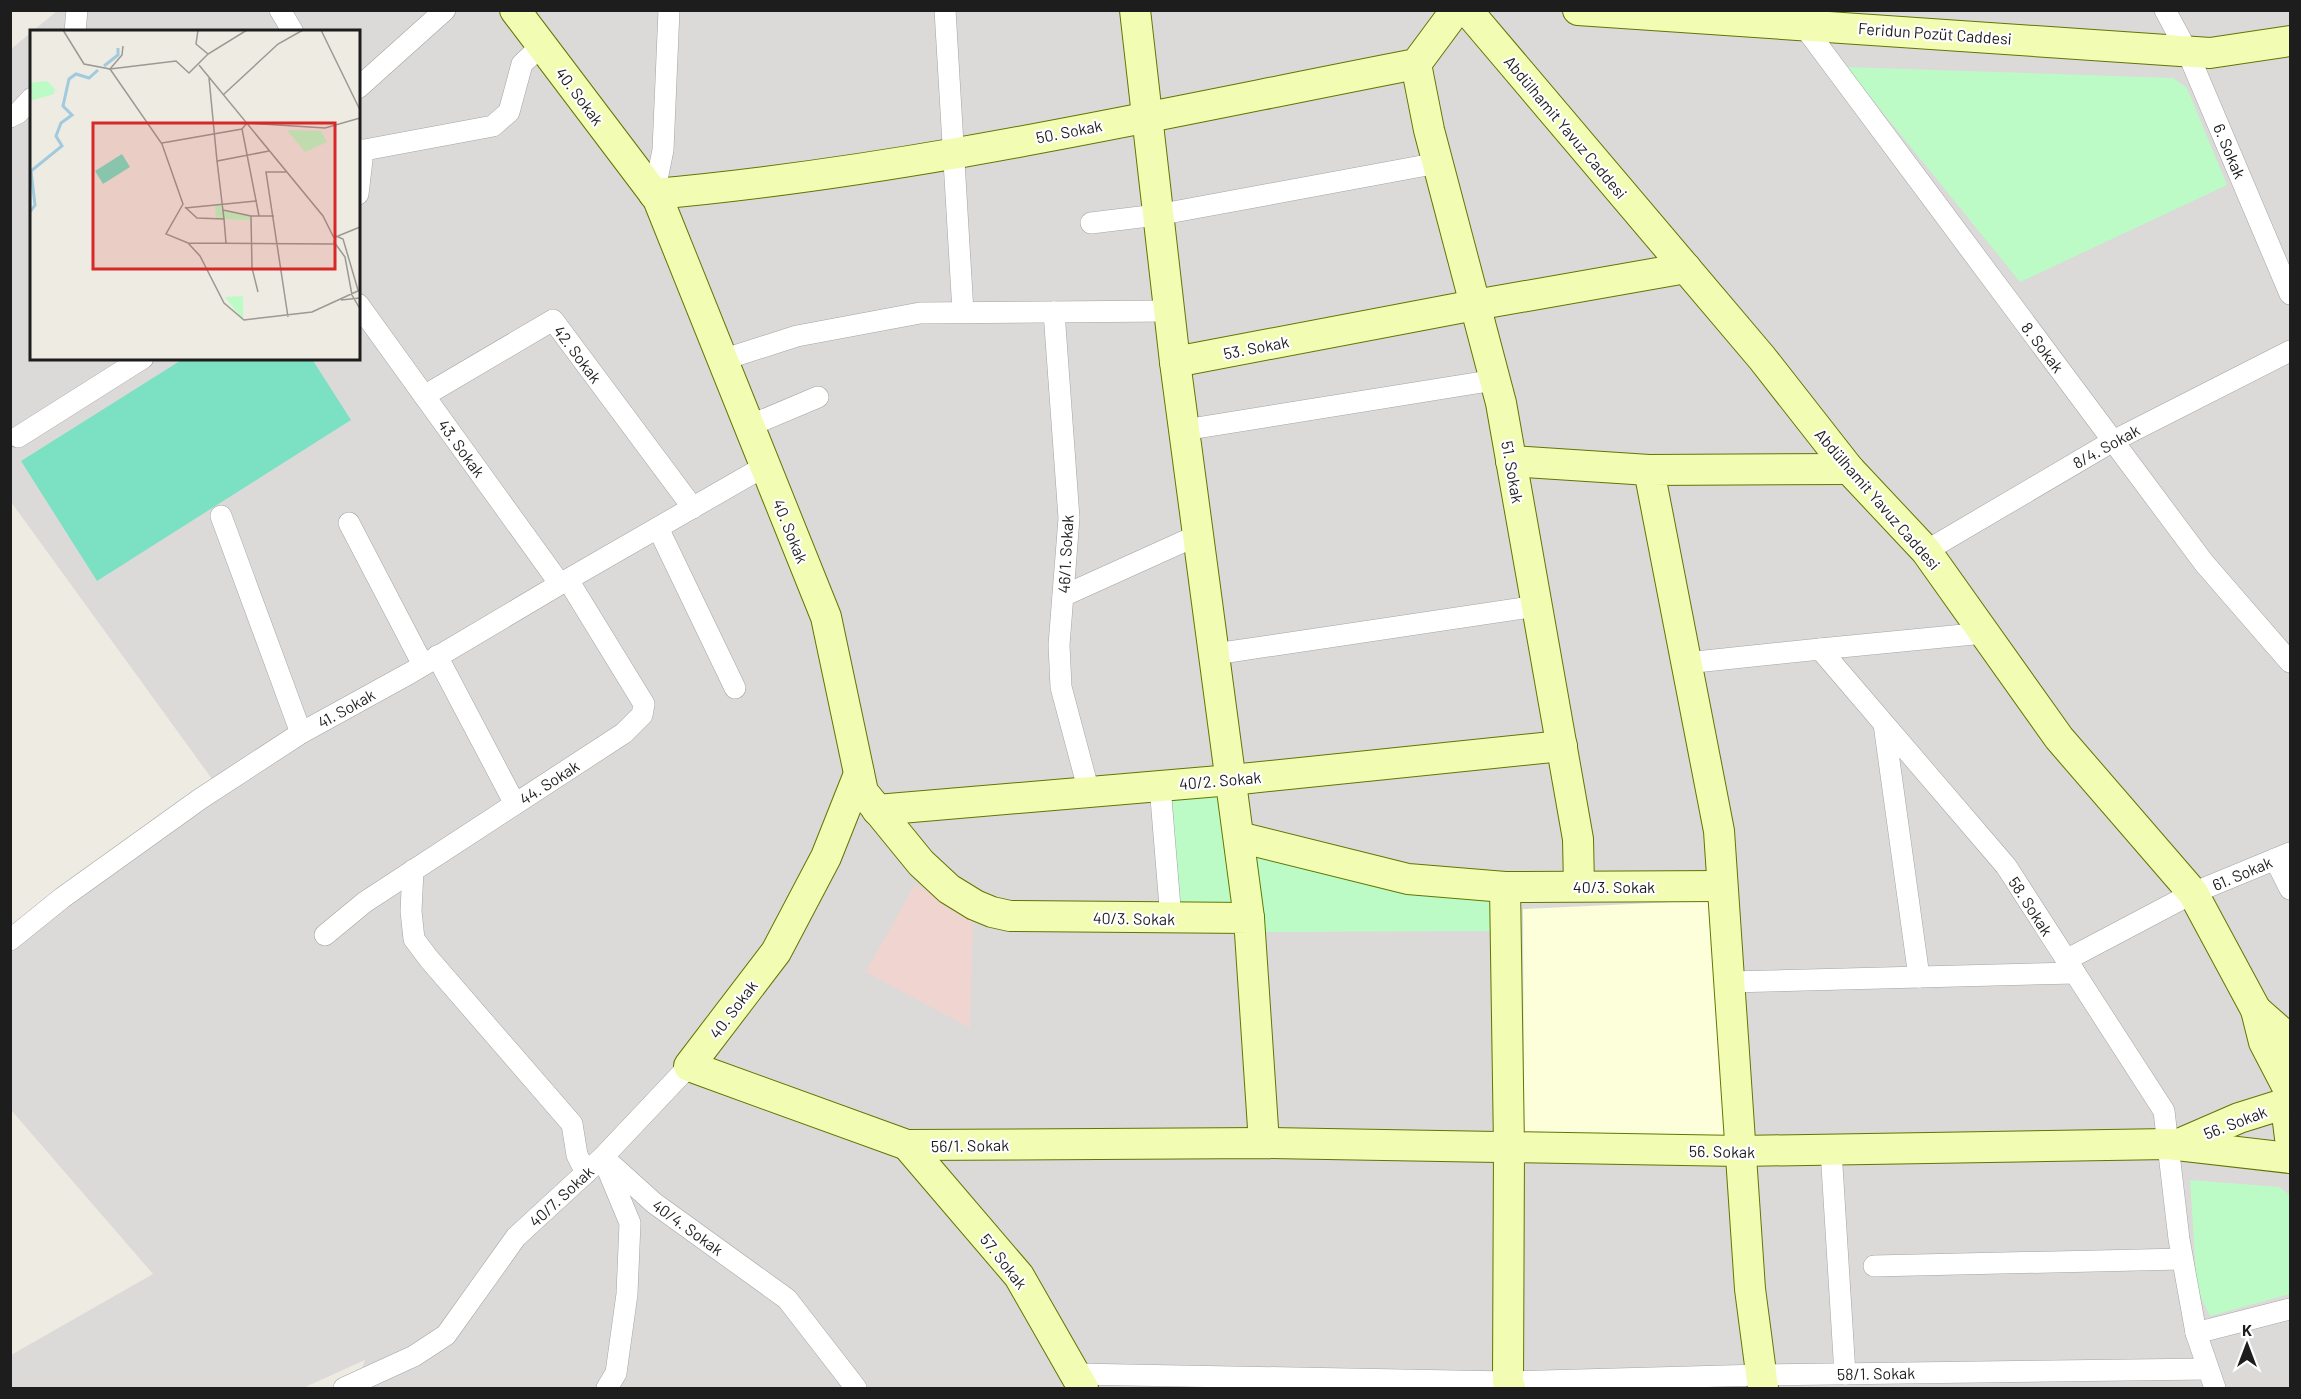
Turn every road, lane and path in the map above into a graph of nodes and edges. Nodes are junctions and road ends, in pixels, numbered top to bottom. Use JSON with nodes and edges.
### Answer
{"nodes":[{"id":1,"x":77,"y":10,"type":"edge"},
{"id":2,"x":280,"y":10,"type":"edge"},
{"id":3,"x":445,"y":10,"type":"edge"},
{"id":4,"x":515,"y":10,"type":"edge"},
{"id":5,"x":669,"y":10,"type":"edge"},
{"id":6,"x":945,"y":10,"type":"edge"},
{"id":7,"x":1135,"y":10,"type":"edge"},
{"id":8,"x":1456,"y":10,"type":"edge"},
{"id":9,"x":1467,"y":10,"type":"edge"},
{"id":10,"x":1578,"y":10,"type":"edge"},
{"id":11,"x":2165,"y":10,"type":"edge"},
{"id":12,"x":1676,"y":14,"type":"edge"},
{"id":13,"x":1771,"y":17,"type":"edge"},
{"id":14,"x":1893,"y":21,"type":"edge"},
{"id":15,"x":1803,"y":25,"type":"junction"},
{"id":16,"x":75,"y":30,"type":"edge"},
{"id":17,"x":292,"y":30,"type":"edge"},
{"id":18,"x":2290,"y":41,"type":"edge"},
{"id":19,"x":542,"y":45,"type":"junction"},
{"id":20,"x":2187,"y":51,"type":"junction"},
{"id":21,"x":1416,"y":64,"type":"junction"},
{"id":22,"x":360,"y":86,"type":"edge"},
{"id":23,"x":30,"y":100,"type":"edge"},
{"id":24,"x":1146,"y":116,"type":"junction"},
{"id":25,"x":10,"y":117,"type":"edge"},
{"id":26,"x":360,"y":150,"type":"edge"},
{"id":27,"x":360,"y":153,"type":"edge"},
{"id":28,"x":953,"y":154,"type":"junction"},
{"id":29,"x":1438,"y":163,"type":"junction"},
{"id":30,"x":360,"y":177,"type":"edge"},
{"id":31,"x":654,"y":194,"type":"junction"},
{"id":32,"x":1157,"y":215,"type":"junction"},
{"id":33,"x":1091,"y":223,"type":"dead end"},
{"id":34,"x":1686,"y":268,"type":"junction"},
{"id":35,"x":2290,"y":294,"type":"edge"},
{"id":36,"x":1475,"y":306,"type":"junction"},
{"id":37,"x":360,"y":307,"type":"edge"},
{"id":38,"x":1169,"y":311,"type":"junction"},
{"id":39,"x":963,"y":312,"type":"junction"},
{"id":40,"x":1054,"y":312,"type":"junction"},
{"id":41,"x":2290,"y":351,"type":"edge"},
{"id":42,"x":140,"y":360,"type":"edge"},
{"id":43,"x":722,"y":360,"type":"junction"},
{"id":44,"x":1175,"y":362,"type":"junction"},
{"id":45,"x":1495,"y":380,"type":"junction"},
{"id":46,"x":424,"y":396,"type":"junction"},
{"id":47,"x":818,"y":397,"type":"dead end"},
{"id":48,"x":749,"y":426,"type":"junction"},
{"id":49,"x":1184,"y":430,"type":"junction"},
{"id":50,"x":18,"y":437,"type":"dead end"},
{"id":51,"x":2113,"y":441,"type":"junction"},
{"id":52,"x":1511,"y":461,"type":"junction"},
{"id":53,"x":765,"y":466,"type":"junction"},
{"id":54,"x":1849,"y":469,"type":"junction"},
{"id":55,"x":1648,"y":470,"type":"junction"},
{"id":56,"x":693,"y":508,"type":"junction"},
{"id":57,"x":220,"y":516,"type":"dead end"},
{"id":58,"x":349,"y":523,"type":"dead end"},
{"id":59,"x":658,"y":528,"type":"junction"},
{"id":60,"x":1198,"y":535,"type":"junction"},
{"id":61,"x":1926,"y":551,"type":"junction"},
{"id":62,"x":564,"y":582,"type":"junction"},
{"id":63,"x":1063,"y":596,"type":"junction"},
{"id":64,"x":1537,"y":606,"type":"junction"},
{"id":65,"x":1984,"y":633,"type":"junction"},
{"id":66,"x":2283,"y":642,"type":"edge"},
{"id":67,"x":1820,"y":649,"type":"junction"},
{"id":68,"x":1215,"y":654,"type":"junction"},
{"id":69,"x":430,"y":661,"type":"junction"},
{"id":70,"x":2290,"y":662,"type":"edge"},
{"id":71,"x":1686,"y":663,"type":"junction"},
{"id":72,"x":735,"y":688,"type":"dead end"},
{"id":73,"x":1884,"y":724,"type":"junction"},
{"id":74,"x":301,"y":733,"type":"junction"},
{"id":75,"x":1562,"y":746,"type":"junction"},
{"id":76,"x":859,"y":774,"type":"junction"},
{"id":77,"x":1231,"y":780,"type":"junction"},
{"id":78,"x":1160,"y":786,"type":"junction"},
{"id":79,"x":1089,"y":792,"type":"junction"},
{"id":80,"x":515,"y":804,"type":"junction"},
{"id":81,"x":877,"y":810,"type":"junction"},
{"id":82,"x":1239,"y":837,"type":"junction"},
{"id":83,"x":2283,"y":856,"type":"edge"},
{"id":84,"x":413,"y":870,"type":"junction"},
{"id":85,"x":1579,"y":886,"type":"junction"},
{"id":86,"x":1722,"y":886,"type":"junction"},
{"id":87,"x":1505,"y":887,"type":"junction"},
{"id":88,"x":2290,"y":889,"type":"edge"},
{"id":89,"x":2193,"y":893,"type":"junction"},
{"id":90,"x":1171,"y":918,"type":"junction"},
{"id":91,"x":1249,"y":918,"type":"junction"},
{"id":92,"x":325,"y":935,"type":"dead end"},
{"id":93,"x":10,"y":940,"type":"edge"},
{"id":94,"x":2071,"y":967,"type":"junction"},
{"id":95,"x":1919,"y":977,"type":"junction"},
{"id":96,"x":1729,"y":982,"type":"junction"},
{"id":97,"x":2256,"y":1010,"type":"junction"},
{"id":98,"x":2290,"y":1044,"type":"edge"},
{"id":99,"x":689,"y":1066,"type":"junction"},
{"id":100,"x":2290,"y":1092,"type":"edge"},
{"id":101,"x":2290,"y":1102,"type":"edge"},
{"id":102,"x":2290,"y":1108,"type":"edge"},
{"id":103,"x":2290,"y":1138,"type":"edge"},
{"id":104,"x":1264,"y":1143,"type":"junction"},
{"id":105,"x":2174,"y":1144,"type":"junction"},
{"id":106,"x":907,"y":1145,"type":"junction"},
{"id":107,"x":1509,"y":1147,"type":"junction"},
{"id":108,"x":1831,"y":1150,"type":"junction"},
{"id":109,"x":1740,"y":1151,"type":"junction"},
{"id":110,"x":603,"y":1157,"type":"junction"},
{"id":111,"x":2290,"y":1158,"type":"edge"},
{"id":112,"x":586,"y":1173,"type":"junction"},
{"id":113,"x":2182,"y":1258,"type":"junction"},
{"id":114,"x":1874,"y":1266,"type":"dead end"},
{"id":115,"x":2290,"y":1309,"type":"edge"},
{"id":116,"x":2196,"y":1333,"type":"junction"},
{"id":117,"x":1845,"y":1374,"type":"junction"},
{"id":118,"x":2211,"y":1379,"type":"edge"},
{"id":119,"x":1080,"y":1381,"type":"edge"},
{"id":120,"x":1762,"y":1382,"type":"edge"},
{"id":121,"x":1509,"y":1385,"type":"edge"},
{"id":122,"x":344,"y":1389,"type":"edge"},
{"id":123,"x":607,"y":1389,"type":"edge"},
{"id":124,"x":856,"y":1389,"type":"edge"}],
"edges":[{"from":1,"to":16,"type":"street"},
{"from":2,"to":17,"type":"street"},
{"from":3,"to":22,"type":"street"},
{"from":4,"to":19,"type":"street","name":"40. Sokak"},
{"from":5,"to":31,"type":"street"},
{"from":6,"to":28,"type":"street"},
{"from":7,"to":24,"type":"street"},
{"from":8,"to":21,"type":"street"},
{"from":9,"to":34,"type":"street","name":"Abdülhamit Yavuz Caddesi"},
{"from":10,"to":12,"type":"street","name":"Feridun Pozüt Caddesi"},
{"from":11,"to":20,"type":"street","name":"6. Sokak"},
{"from":12,"to":13,"type":"street","name":"Feridun Pozüt Caddesi"},
{"from":13,"to":15,"type":"street","name":"Feridun Pozüt Caddesi"},
{"from":14,"to":15,"type":"street","name":"Feridun Pozüt Caddesi"},
{"from":14,"to":20,"type":"street","name":"Feridun Pozüt Caddesi"},
{"from":15,"to":51,"type":"street","name":"8. Sokak"},
{"from":18,"to":20,"type":"street","name":"Feridun Pozüt Caddesi"},
{"from":19,"to":26,"type":"street"},
{"from":19,"to":31,"type":"street","name":"40. Sokak"},
{"from":20,"to":35,"type":"street","name":"6. Sokak"},
{"from":21,"to":24,"type":"street","name":"50. Sokak"},
{"from":21,"to":29,"type":"street","name":"51. Sokak"},
{"from":23,"to":25,"type":"street"},
{"from":24,"to":28,"type":"street","name":"50. Sokak"},
{"from":24,"to":32,"type":"street"},
{"from":27,"to":30,"type":"street"},
{"from":28,"to":31,"type":"street","name":"50. Sokak"},
{"from":28,"to":39,"type":"street"},
{"from":29,"to":32,"type":"street"},
{"from":29,"to":36,"type":"street","name":"51. Sokak"},
{"from":31,"to":43,"type":"street","name":"40. Sokak"},
{"from":32,"to":33,"type":"street"},
{"from":32,"to":38,"type":"street"},
{"from":34,"to":36,"type":"street","name":"53. Sokak"},
{"from":34,"to":54,"type":"street","name":"Abdülhamit Yavuz Caddesi"},
{"from":36,"to":44,"type":"street","name":"53. Sokak"},
{"from":36,"to":45,"type":"street","name":"51. Sokak"},
{"from":37,"to":46,"type":"street","name":"43. Sokak"},
{"from":38,"to":40,"type":"street"},
{"from":38,"to":44,"type":"street"},
{"from":39,"to":40,"type":"street"},
{"from":39,"to":43,"type":"street"},
{"from":40,"to":63,"type":"street","name":"46/1. Sokak"},
{"from":41,"to":51,"type":"street","name":"8/4. Sokak"},
{"from":42,"to":50,"type":"street"},
{"from":43,"to":48,"type":"street","name":"40. Sokak"},
{"from":44,"to":49,"type":"street"},
{"from":45,"to":49,"type":"street"},
{"from":45,"to":52,"type":"street","name":"51. Sokak"},
{"from":46,"to":56,"type":"street","name":"42. Sokak"},
{"from":46,"to":62,"type":"street","name":"43. Sokak"},
{"from":47,"to":48,"type":"street"},
{"from":48,"to":53,"type":"street","name":"40. Sokak"},
{"from":49,"to":60,"type":"street"},
{"from":51,"to":61,"type":"street","name":"8/4. Sokak"},
{"from":51,"to":66,"type":"street","name":"8. Sokak"},
{"from":52,"to":55,"type":"street"},
{"from":52,"to":64,"type":"street","name":"51. Sokak"},
{"from":53,"to":56,"type":"street","name":"41. Sokak"},
{"from":53,"to":76,"type":"street","name":"40. Sokak"},
{"from":54,"to":55,"type":"street"},
{"from":54,"to":61,"type":"street","name":"Abdülhamit Yavuz Caddesi"},
{"from":55,"to":71,"type":"street"},
{"from":56,"to":59,"type":"street","name":"41. Sokak"},
{"from":57,"to":74,"type":"street","name":"41. Sokak"},
{"from":58,"to":69,"type":"street"},
{"from":59,"to":62,"type":"street","name":"41. Sokak"},
{"from":59,"to":72,"type":"street"},
{"from":60,"to":63,"type":"street"},
{"from":60,"to":68,"type":"street"},
{"from":61,"to":65,"type":"street","name":"Abdülhamit Yavuz Caddesi"},
{"from":62,"to":69,"type":"street","name":"41. Sokak"},
{"from":62,"to":80,"type":"street","name":"44. Sokak"},
{"from":63,"to":79,"type":"street","name":"46/1. Sokak"},
{"from":64,"to":68,"type":"street"},
{"from":64,"to":75,"type":"street","name":"51. Sokak"},
{"from":65,"to":67,"type":"street"},
{"from":65,"to":89,"type":"street","name":"Abdülhamit Yavuz Caddesi"},
{"from":66,"to":70,"type":"street","name":"8. Sokak"},
{"from":67,"to":71,"type":"street"},
{"from":67,"to":73,"type":"street","name":"58. Sokak"},
{"from":68,"to":77,"type":"street"},
{"from":69,"to":74,"type":"street","name":"41. Sokak"},
{"from":69,"to":80,"type":"street"},
{"from":71,"to":86,"type":"street"},
{"from":73,"to":94,"type":"street","name":"58. Sokak"},
{"from":73,"to":95,"type":"street"},
{"from":74,"to":93,"type":"street"},
{"from":75,"to":77,"type":"street","name":"40/2. Sokak"},
{"from":75,"to":85,"type":"street","name":"51. Sokak"},
{"from":76,"to":81,"type":"street","name":"40/3. Sokak"},
{"from":76,"to":99,"type":"street","name":"40. Sokak"},
{"from":77,"to":78,"type":"street","name":"40/2. Sokak"},
{"from":77,"to":82,"type":"street"},
{"from":78,"to":79,"type":"street","name":"40/2. Sokak"},
{"from":78,"to":90,"type":"street"},
{"from":79,"to":81,"type":"street","name":"40/2. Sokak"},
{"from":80,"to":84,"type":"street","name":"44. Sokak"},
{"from":81,"to":90,"type":"street","name":"40/3. Sokak"},
{"from":82,"to":87,"type":"street","name":"40/3. Sokak"},
{"from":82,"to":91,"type":"street"},
{"from":83,"to":88,"type":"street"},
{"from":83,"to":89,"type":"street","name":"61. Sokak"},
{"from":84,"to":92,"type":"street","name":"44. Sokak"},
{"from":84,"to":112,"type":"street"},
{"from":85,"to":86,"type":"street","name":"40/3. Sokak"},
{"from":85,"to":87,"type":"street","name":"40/3. Sokak"},
{"from":86,"to":96,"type":"street"},
{"from":87,"to":107,"type":"street"},
{"from":89,"to":94,"type":"street","name":"61. Sokak"},
{"from":89,"to":97,"type":"street","name":"Abdülhamit Yavuz Caddesi"},
{"from":90,"to":91,"type":"street","name":"40/3. Sokak"},
{"from":91,"to":104,"type":"street"},
{"from":94,"to":95,"type":"street"},
{"from":94,"to":105,"type":"street","name":"58. Sokak"},
{"from":95,"to":96,"type":"street"},
{"from":96,"to":109,"type":"street"},
{"from":97,"to":98,"type":"street","name":"Abdülhamit Yavuz Caddesi"},
{"from":97,"to":100,"type":"street","name":"Abdülhamit Yavuz Caddesi"},
{"from":99,"to":106,"type":"street","name":"56/1. Sokak"},
{"from":99,"to":110,"type":"street"},
{"from":101,"to":105,"type":"street","name":"56. Sokak"},
{"from":102,"to":103,"type":"street"},
{"from":104,"to":106,"type":"street","name":"56/1. Sokak"},
{"from":104,"to":107,"type":"street","name":"56. Sokak"},
{"from":105,"to":108,"type":"street","name":"56. Sokak"},
{"from":105,"to":111,"type":"street","name":"56. Sokak"},
{"from":105,"to":113,"type":"street","name":"58. Sokak"},
{"from":106,"to":119,"type":"street","name":"57. Sokak"},
{"from":107,"to":109,"type":"street","name":"56. Sokak"},
{"from":107,"to":121,"type":"street"},
{"from":108,"to":109,"type":"street","name":"56. Sokak"},
{"from":108,"to":117,"type":"street"},
{"from":109,"to":120,"type":"street"},
{"from":110,"to":112,"type":"street","name":"40/7. Sokak"},
{"from":110,"to":123,"type":"street","name":"40/7. Sokak"},
{"from":110,"to":124,"type":"street","name":"40/4. Sokak"},
{"from":112,"to":122,"type":"street","name":"40/7. Sokak"},
{"from":113,"to":114,"type":"street"},
{"from":113,"to":116,"type":"street","name":"58. Sokak"},
{"from":115,"to":116,"type":"street"},
{"from":116,"to":118,"type":"street","name":"58. Sokak"},
{"from":117,"to":118,"type":"street","name":"58/1. Sokak"},
{"from":117,"to":120,"type":"street","name":"58/1. Sokak"},
{"from":119,"to":121,"type":"street","name":"58/1. Sokak"},
{"from":120,"to":121,"type":"street","name":"58/1. Sokak"}]}
